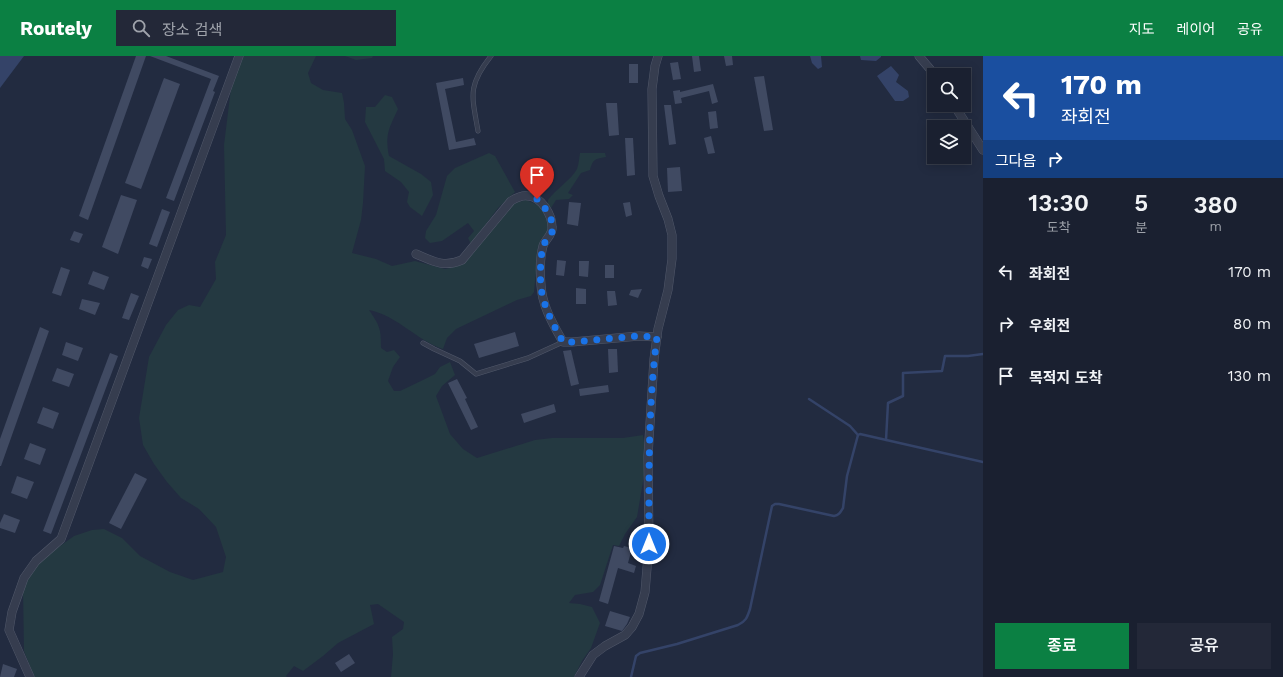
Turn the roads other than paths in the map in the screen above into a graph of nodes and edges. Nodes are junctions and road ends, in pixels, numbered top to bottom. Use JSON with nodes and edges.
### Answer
{"nodes":[{"id":1,"x":239,"y":56,"type":"edge"},
{"id":2,"x":491,"y":56,"type":"edge"},
{"id":3,"x":658,"y":56,"type":"edge"},
{"id":4,"x":919,"y":56,"type":"edge"},
{"id":5,"x":929,"y":68,"type":"edge"},
{"id":6,"x":959,"y":112,"type":"edge"},
{"id":7,"x":478,"y":131,"type":"dead end"},
{"id":8,"x":983,"y":150,"type":"edge"},
{"id":9,"x":416,"y":254,"type":"dead end"},
{"id":10,"x":657,"y":337,"type":"junction"},
{"id":11,"x":563,"y":342,"type":"junction"},
{"id":12,"x":423,"y":343,"type":"dead end"},
{"id":13,"x":30,"y":677,"type":"edge"},
{"id":14,"x":579,"y":677,"type":"edge"}],
"edges":[{"from":1,"to":13,"type":"street"},
{"from":2,"to":7,"type":"lane"},
{"from":3,"to":10,"type":"street"},
{"from":4,"to":5,"type":"street"},
{"from":6,"to":8,"type":"street"},
{"from":9,"to":11,"type":"street"},
{"from":10,"to":11,"type":"street"},
{"from":10,"to":14,"type":"street"},
{"from":11,"to":12,"type":"lane"}]}
